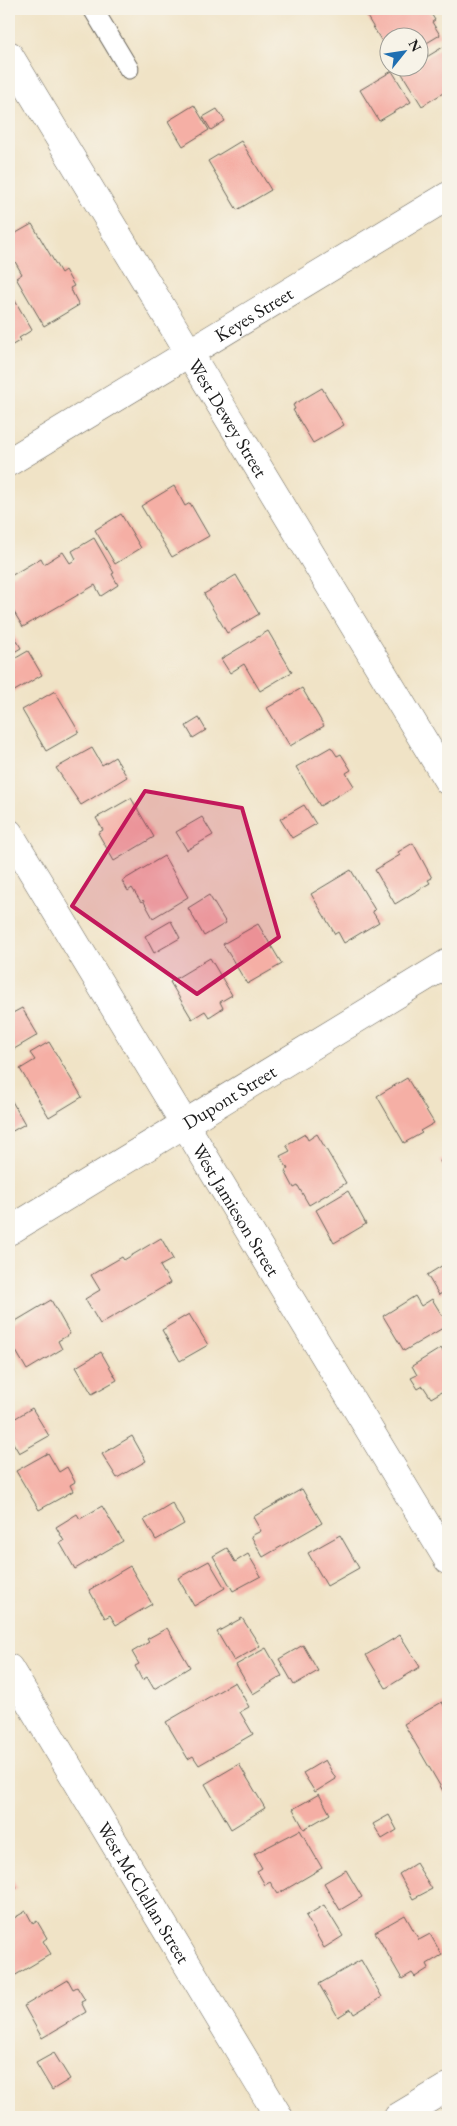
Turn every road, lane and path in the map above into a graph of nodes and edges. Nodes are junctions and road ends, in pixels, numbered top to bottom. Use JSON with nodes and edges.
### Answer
{"nodes":[{"id":1,"x":93,"y":9,"type":"edge"},
{"id":2,"x":9,"y":55,"type":"edge"},
{"id":3,"x":129,"y":69,"type":"dead end"},
{"id":4,"x":448,"y":196,"type":"edge"},
{"id":5,"x":188,"y":353,"type":"junction"},
{"id":6,"x":9,"y":462,"type":"edge"},
{"id":7,"x":448,"y":781,"type":"edge"},
{"id":8,"x":9,"y":833,"type":"edge"},
{"id":9,"x":448,"y":963,"type":"edge"},
{"id":10,"x":185,"y":1124,"type":"junction"},
{"id":11,"x":9,"y":1231,"type":"edge"},
{"id":12,"x":448,"y":1560,"type":"edge"},
{"id":13,"x":9,"y":1668,"type":"edge"},
{"id":14,"x":448,"y":2087,"type":"edge"},
{"id":15,"x":279,"y":2117,"type":"edge"},
{"id":16,"x":398,"y":2117,"type":"edge"}],
"edges":[{"from":1,"to":3,"type":"lane"},
{"from":2,"to":5,"type":"street","name":"West Dewey Street"},
{"from":4,"to":5,"type":"street","name":"Keyes Street"},
{"from":5,"to":6,"type":"street","name":"Keyes Street"},
{"from":5,"to":7,"type":"street","name":"West Dewey Street"},
{"from":8,"to":10,"type":"street","name":"West Jamieson Street"},
{"from":9,"to":10,"type":"street","name":"Dupont Street"},
{"from":10,"to":11,"type":"street","name":"Dupont Street"},
{"from":10,"to":12,"type":"street","name":"West Jamieson Street"},
{"from":13,"to":15,"type":"street","name":"West McClellan Street"},
{"from":14,"to":16,"type":"street"}]}
